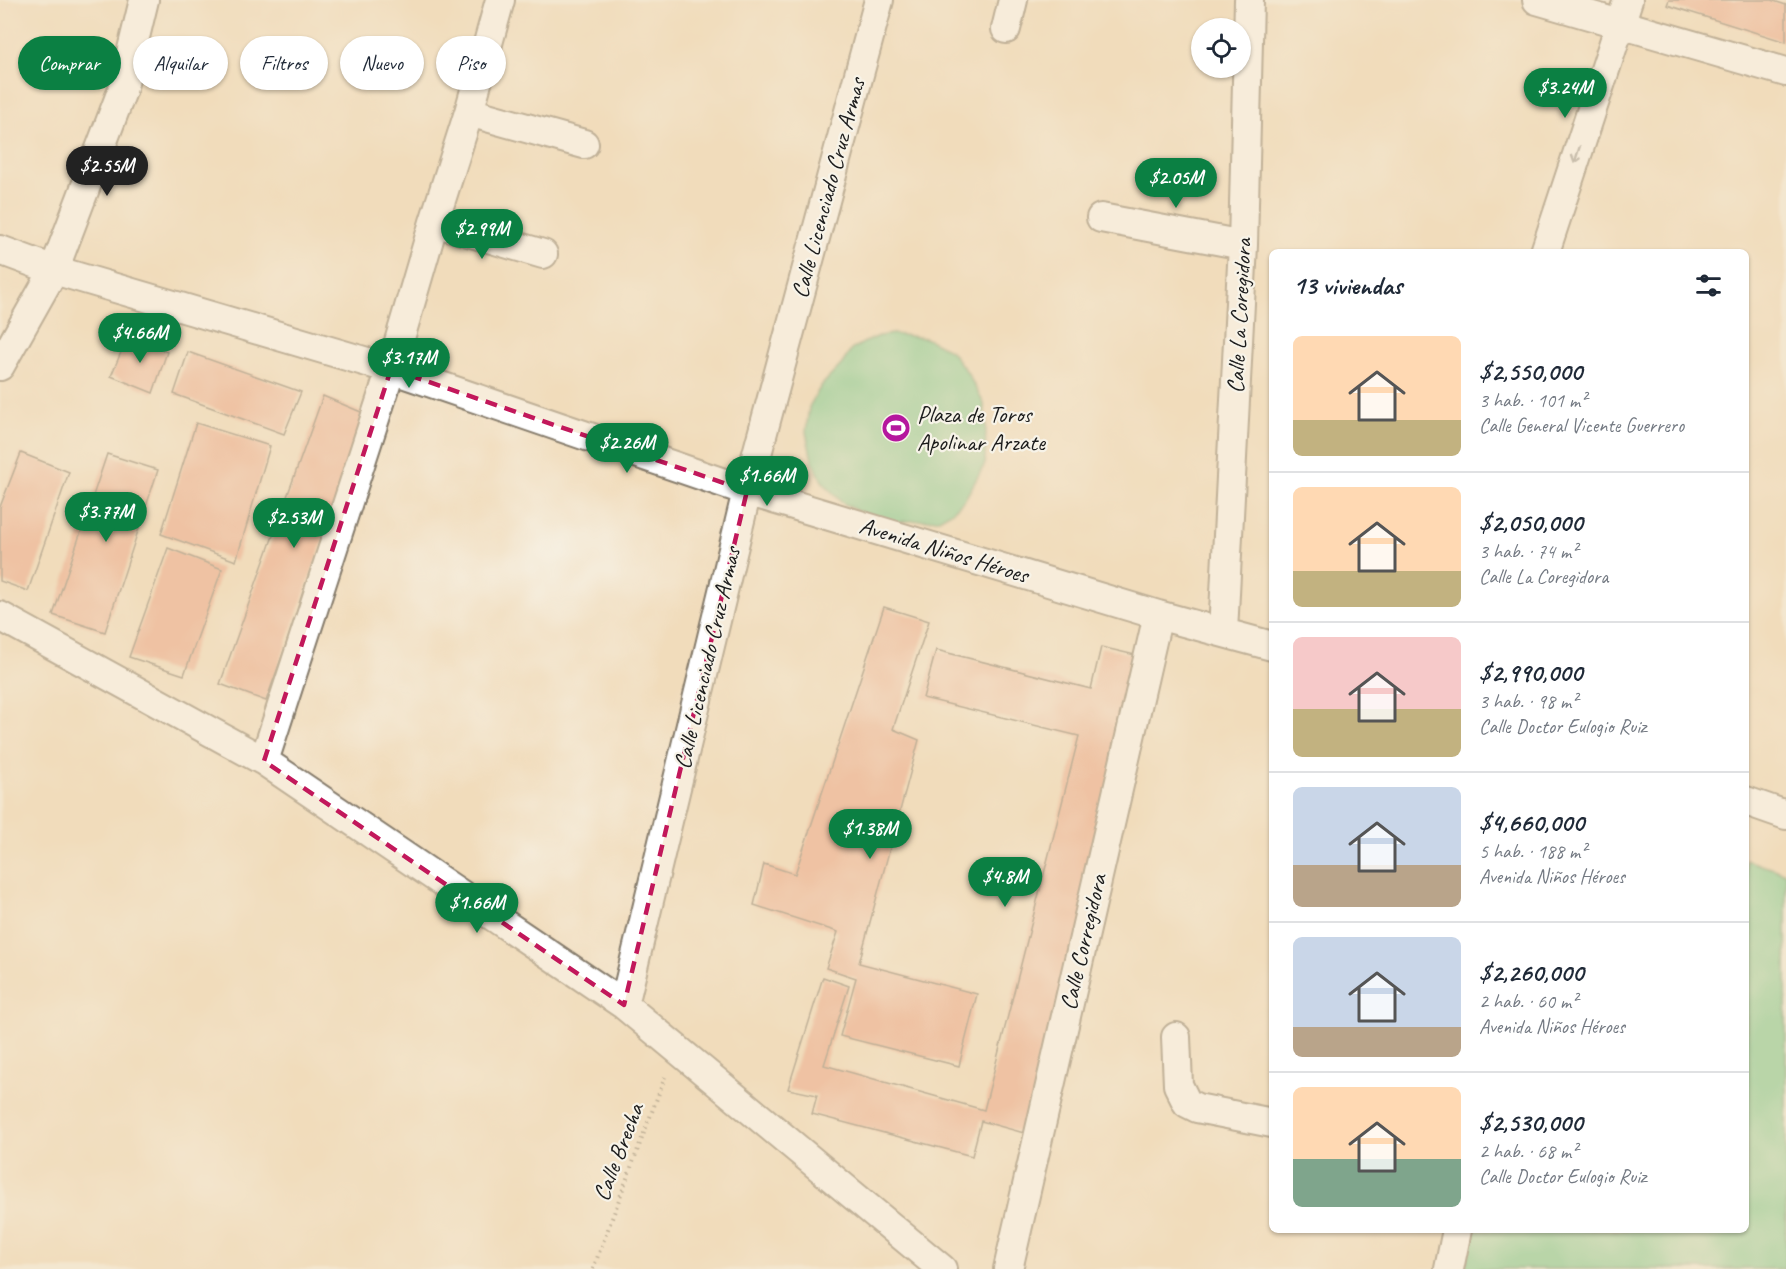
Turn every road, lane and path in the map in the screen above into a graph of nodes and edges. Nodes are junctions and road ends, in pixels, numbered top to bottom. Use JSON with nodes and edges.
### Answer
{"nodes":[{"id":1,"x":144,"y":0,"type":"edge"},
{"id":2,"x":500,"y":0,"type":"edge"},
{"id":3,"x":879,"y":0,"type":"edge"},
{"id":4,"x":1013,"y":0,"type":"edge"},
{"id":5,"x":1249,"y":0,"type":"edge"},
{"id":6,"x":1537,"y":0,"type":"edge"},
{"id":7,"x":1624,"y":12,"type":"edge"},
{"id":8,"x":1006,"y":29,"type":"dead end"},
{"id":9,"x":1786,"y":72,"type":"edge"},
{"id":10,"x":469,"y":112,"type":"junction"},
{"id":11,"x":584,"y":144,"type":"dead end"},
{"id":12,"x":1101,"y":218,"type":"dead end"},
{"id":13,"x":434,"y":222,"type":"junction"},
{"id":14,"x":1243,"y":245,"type":"junction"},
{"id":15,"x":1546,"y":249,"type":"edge"},
{"id":16,"x":0,"y":250,"type":"edge"},
{"id":17,"x":543,"y":254,"type":"dead end"},
{"id":18,"x":54,"y":270,"type":"junction"},
{"id":19,"x":0,"y":366,"type":"edge"},
{"id":20,"x":391,"y":369,"type":"junction"},
{"id":21,"x":747,"y":491,"type":"junction"},
{"id":22,"x":1158,"y":615,"type":"junction"},
{"id":23,"x":0,"y":616,"type":"edge"},
{"id":24,"x":1223,"y":632,"type":"junction"},
{"id":25,"x":1269,"y":645,"type":"edge"},
{"id":26,"x":264,"y":761,"type":"junction"},
{"id":27,"x":1749,"y":802,"type":"edge"},
{"id":28,"x":1786,"y":815,"type":"edge"},
{"id":29,"x":624,"y":1005,"type":"junction"},
{"id":30,"x":1176,"y":1037,"type":"dead end"},
{"id":31,"x":676,"y":1048,"type":"junction"},
{"id":32,"x":1269,"y":1122,"type":"edge"},
{"id":33,"x":1456,"y":1233,"type":"edge"},
{"id":34,"x":593,"y":1269,"type":"edge"},
{"id":35,"x":942,"y":1269,"type":"edge"},
{"id":36,"x":1008,"y":1269,"type":"edge"},
{"id":37,"x":1449,"y":1269,"type":"edge"}],
"edges":[{"from":1,"to":18,"type":"street"},
{"from":2,"to":10,"type":"street"},
{"from":3,"to":21,"type":"street","name":"Calle Licenciado Cruz Armas"},
{"from":4,"to":8,"type":"street"},
{"from":5,"to":14,"type":"street","name":"Calle La Coregidora"},
{"from":6,"to":7,"type":"street"},
{"from":7,"to":9,"type":"street"},
{"from":7,"to":15,"type":"street","one_way":true},
{"from":10,"to":11,"type":"street"},
{"from":10,"to":13,"type":"street"},
{"from":12,"to":14,"type":"street"},
{"from":13,"to":17,"type":"street"},
{"from":13,"to":20,"type":"street"},
{"from":14,"to":24,"type":"street","name":"Calle La Coregidora"},
{"from":16,"to":18,"type":"street","name":"Avenida Niños Héroes"},
{"from":18,"to":19,"type":"street"},
{"from":18,"to":20,"type":"street","name":"Avenida Niños Héroes"},
{"from":20,"to":21,"type":"street","name":"Avenida Niños Héroes"},
{"from":20,"to":26,"type":"street"},
{"from":21,"to":22,"type":"street","name":"Avenida Niños Héroes"},
{"from":21,"to":29,"type":"street","name":"Calle Licenciado Cruz Armas"},
{"from":22,"to":24,"type":"street","name":"Avenida Niños Héroes"},
{"from":22,"to":36,"type":"street","name":"Calle Corregidora"},
{"from":23,"to":26,"type":"street"},
{"from":24,"to":25,"type":"street","name":"Avenida Niños Héroes"},
{"from":26,"to":29,"type":"street"},
{"from":27,"to":28,"type":"street"},
{"from":29,"to":31,"type":"street"},
{"from":30,"to":32,"type":"street"},
{"from":31,"to":34,"type":"path","name":"Calle Brecha"},
{"from":31,"to":35,"type":"street"},
{"from":33,"to":37,"type":"street"}]}
